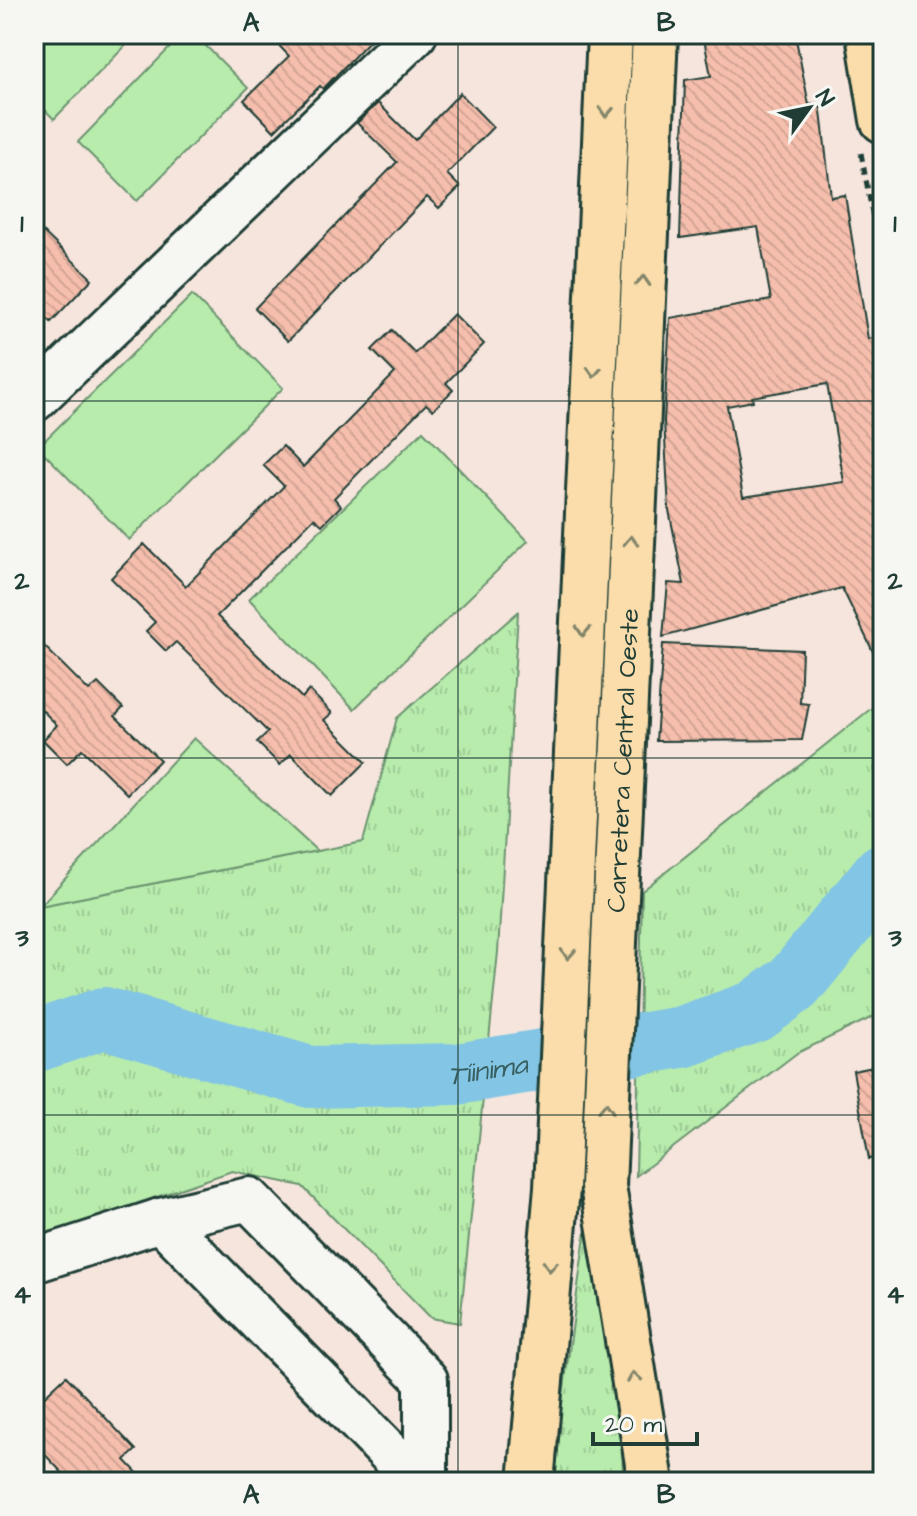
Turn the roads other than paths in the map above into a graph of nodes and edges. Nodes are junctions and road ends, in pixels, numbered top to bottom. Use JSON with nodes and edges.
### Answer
{"nodes":[{"id":1,"x":415,"y":34,"type":"edge"},
{"id":2,"x":610,"y":34,"type":"edge"},
{"id":3,"x":655,"y":34,"type":"edge"},
{"id":4,"x":869,"y":34,"type":"edge"},
{"id":5,"x":883,"y":120,"type":"edge"},
{"id":6,"x":34,"y":400,"type":"edge"},
{"id":7,"x":161,"y":1220,"type":"junction"},
{"id":8,"x":34,"y":1261,"type":"edge"},
{"id":9,"x":418,"y":1482,"type":"edge"},
{"id":10,"x":426,"y":1482,"type":"edge"},
{"id":11,"x":531,"y":1482,"type":"edge"},
{"id":12,"x":651,"y":1482,"type":"edge"}],
"edges":[{"from":1,"to":6,"type":"lane"},
{"from":2,"to":11,"type":"main road","name":"Carretera Central Oeste","one_way":true},
{"from":12,"to":3,"type":"main road","name":"Carretera Central Oeste","one_way":true},
{"from":4,"to":5,"type":"main road"},
{"from":7,"to":8,"type":"lane"},
{"from":7,"to":9,"type":"lane"},
{"from":7,"to":10,"type":"lane"}]}
